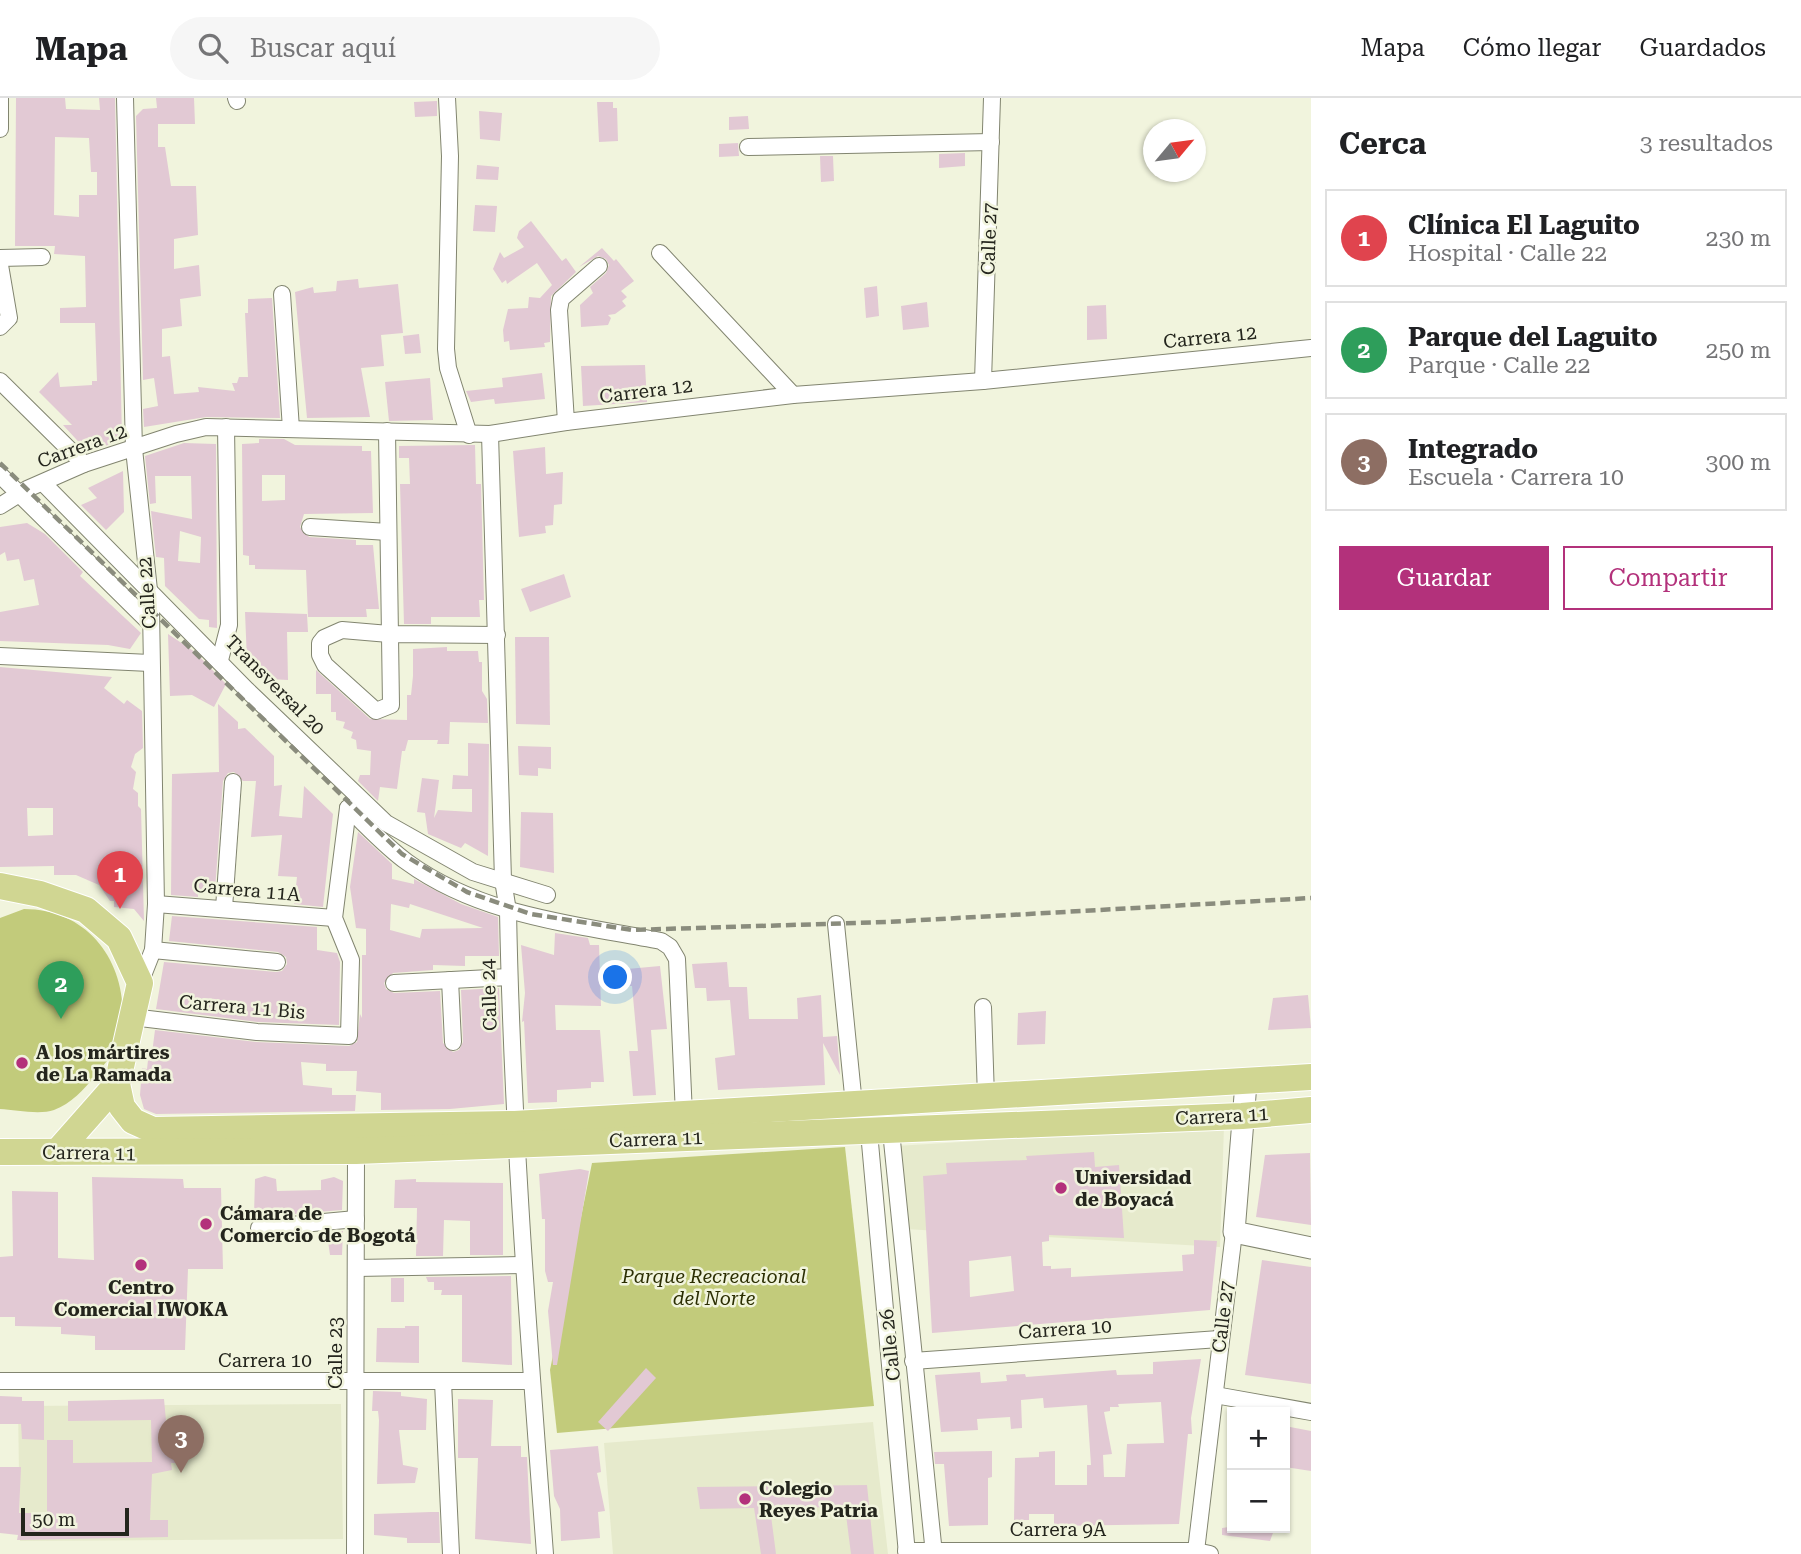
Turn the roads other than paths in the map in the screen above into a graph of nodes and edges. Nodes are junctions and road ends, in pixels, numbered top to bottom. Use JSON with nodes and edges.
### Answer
{"nodes":[{"id":1,"x":0,"y":98,"type":"edge"},
{"id":2,"x":125,"y":98,"type":"edge"},
{"id":3,"x":447,"y":98,"type":"edge"},
{"id":4,"x":992,"y":98,"type":"edge"},
{"id":5,"x":0,"y":129,"type":"edge"},
{"id":6,"x":991,"y":142,"type":"junction"},
{"id":7,"x":748,"y":147,"type":"dead end"},
{"id":8,"x":660,"y":253,"type":"dead end"},
{"id":9,"x":42,"y":257,"type":"dead end"},
{"id":10,"x":0,"y":258,"type":"edge"},
{"id":11,"x":0,"y":265,"type":"edge"},
{"id":12,"x":599,"y":266,"type":"dead end"},
{"id":13,"x":282,"y":294,"type":"dead end"},
{"id":14,"x":3,"y":318,"type":"edge"},
{"id":15,"x":1311,"y":348,"type":"edge"},
{"id":16,"x":0,"y":381,"type":"edge"},
{"id":17,"x":983,"y":381,"type":"junction"},
{"id":18,"x":793,"y":395,"type":"junction"},
{"id":19,"x":566,"y":422,"type":"junction"},
{"id":20,"x":226,"y":427,"type":"junction"},
{"id":21,"x":291,"y":429,"type":"junction"},
{"id":22,"x":387,"y":431,"type":"junction"},
{"id":23,"x":469,"y":435,"type":"junction"},
{"id":24,"x":490,"y":435,"type":"junction"},
{"id":25,"x":134,"y":449,"type":"junction"},
{"id":26,"x":84,"y":464,"type":"junction"},
{"id":27,"x":0,"y":475,"type":"edge"},
{"id":28,"x":43,"y":483,"type":"junction"},
{"id":29,"x":20,"y":496,"type":"junction"},
{"id":30,"x":0,"y":506,"type":"edge"},
{"id":31,"x":310,"y":527,"type":"dead end"},
{"id":32,"x":388,"y":532,"type":"junction"},
{"id":33,"x":149,"y":589,"type":"junction"},
{"id":34,"x":151,"y":624,"type":"junction"},
{"id":35,"x":389,"y":634,"type":"junction"},
{"id":36,"x":496,"y":635,"type":"junction"},
{"id":37,"x":0,"y":656,"type":"edge"},
{"id":38,"x":220,"y":660,"type":"junction"},
{"id":39,"x":150,"y":663,"type":"junction"},
{"id":40,"x":233,"y":782,"type":"dead end"},
{"id":41,"x":503,"y":880,"type":"junction"},
{"id":42,"x":0,"y":886,"type":"edge"},
{"id":43,"x":40,"y":894,"type":"junction"},
{"id":44,"x":547,"y":895,"type":"dead end"},
{"id":45,"x":156,"y":904,"type":"junction"},
{"id":46,"x":0,"y":905,"type":"edge"},
{"id":47,"x":224,"y":908,"type":"junction"},
{"id":48,"x":508,"y":911,"type":"junction"},
{"id":49,"x":334,"y":918,"type":"junction"},
{"id":50,"x":836,"y":924,"type":"dead end"},
{"id":51,"x":153,"y":950,"type":"junction"},
{"id":52,"x":277,"y":962,"type":"dead end"},
{"id":53,"x":509,"y":977,"type":"junction"},
{"id":54,"x":450,"y":980,"type":"junction"},
{"id":55,"x":140,"y":983,"type":"junction"},
{"id":56,"x":394,"y":983,"type":"dead end"},
{"id":57,"x":983,"y":1007,"type":"dead end"},
{"id":58,"x":132,"y":1017,"type":"junction"},
{"id":59,"x":453,"y":1042,"type":"dead end"},
{"id":60,"x":1311,"y":1077,"type":"edge"},
{"id":61,"x":1246,"y":1083,"type":"junction"},
{"id":62,"x":117,"y":1084,"type":"junction"},
{"id":63,"x":986,"y":1097,"type":"junction"},
{"id":64,"x":854,"y":1105,"type":"junction"},
{"id":65,"x":1311,"y":1110,"type":"edge"},
{"id":66,"x":684,"y":1115,"type":"junction"},
{"id":67,"x":1242,"y":1116,"type":"junction"},
{"id":68,"x":880,"y":1131,"type":"junction"},
{"id":69,"x":515,"y":1134,"type":"junction"},
{"id":70,"x":356,"y":1151,"type":"junction"},
{"id":71,"x":0,"y":1152,"type":"edge"},
{"id":72,"x":57,"y":1152,"type":"junction"},
{"id":73,"x":356,"y":1219,"type":"junction"},
{"id":74,"x":259,"y":1228,"type":"dead end"},
{"id":75,"x":1234,"y":1232,"type":"junction"},
{"id":76,"x":1311,"y":1248,"type":"edge"},
{"id":77,"x":523,"y":1265,"type":"junction"},
{"id":78,"x":356,"y":1268,"type":"junction"},
{"id":79,"x":1219,"y":1339,"type":"junction"},
{"id":80,"x":913,"y":1361,"type":"junction"},
{"id":81,"x":0,"y":1381,"type":"edge"},
{"id":82,"x":356,"y":1381,"type":"junction"},
{"id":83,"x":443,"y":1381,"type":"junction"},
{"id":84,"x":530,"y":1381,"type":"junction"},
{"id":85,"x":1216,"y":1395,"type":"junction"},
{"id":86,"x":1311,"y":1412,"type":"edge"},
{"id":87,"x":934,"y":1552,"type":"edge"},
{"id":88,"x":906,"y":1553,"type":"edge"},
{"id":89,"x":1203,"y":1553,"type":"edge"},
{"id":90,"x":355,"y":1554,"type":"edge"},
{"id":91,"x":451,"y":1554,"type":"edge"},
{"id":92,"x":545,"y":1554,"type":"edge"}],
"edges":[{"from":1,"to":5,"type":"street"},
{"from":2,"to":25,"type":"street","name":"Calle 22"},
{"from":3,"to":23,"type":"street"},
{"from":4,"to":6,"type":"street","name":"Calle 27"},
{"from":6,"to":7,"type":"street"},
{"from":6,"to":17,"type":"street","name":"Calle 27"},
{"from":8,"to":18,"type":"street"},
{"from":9,"to":10,"type":"street"},
{"from":11,"to":14,"type":"street"},
{"from":12,"to":19,"type":"street"},
{"from":13,"to":21,"type":"street"},
{"from":15,"to":17,"type":"street","name":"Carrera 12"},
{"from":16,"to":26,"type":"street"},
{"from":17,"to":18,"type":"street","name":"Carrera 12"},
{"from":18,"to":19,"type":"street","name":"Carrera 12"},
{"from":19,"to":24,"type":"street","name":"Carrera 12"},
{"from":20,"to":21,"type":"street","name":"Carrera 12"},
{"from":20,"to":25,"type":"street","name":"Carrera 12"},
{"from":20,"to":38,"type":"street"},
{"from":21,"to":22,"type":"street","name":"Carrera 12"},
{"from":22,"to":23,"type":"street","name":"Carrera 12"},
{"from":22,"to":32,"type":"street"},
{"from":23,"to":24,"type":"street","name":"Carrera 12"},
{"from":24,"to":36,"type":"street","name":"Calle 24"},
{"from":25,"to":26,"type":"street","name":"Carrera 12"},
{"from":25,"to":33,"type":"street","name":"Calle 22"},
{"from":26,"to":28,"type":"street","name":"Carrera 12"},
{"from":27,"to":29,"type":"street"},
{"from":28,"to":29,"type":"street","name":"Carrera 12"},
{"from":28,"to":33,"type":"street","name":"Transversal 20"},
{"from":29,"to":30,"type":"street","name":"Carrera 12"},
{"from":29,"to":34,"type":"street"},
{"from":31,"to":32,"type":"street"},
{"from":32,"to":35,"type":"street"},
{"from":33,"to":34,"type":"street","name":"Calle 22"},
{"from":33,"to":38,"type":"street","name":"Transversal 20"},
{"from":34,"to":39,"type":"street","name":"Calle 22"},
{"from":35,"to":35,"type":"street"},
{"from":35,"to":36,"type":"street"},
{"from":36,"to":41,"type":"street","name":"Calle 24"},
{"from":37,"to":39,"type":"street"},
{"from":38,"to":41,"type":"street","name":"Transversal 20"},
{"from":39,"to":45,"type":"street","name":"Calle 22"},
{"from":40,"to":47,"type":"street"},
{"from":41,"to":44,"type":"street"},
{"from":41,"to":48,"type":"street","name":"Calle 24"},
{"from":42,"to":43,"type":"main road"},
{"from":43,"to":46,"type":"main road"},
{"from":43,"to":55,"type":"main road"},
{"from":45,"to":47,"type":"street","name":"Carrera 11A"},
{"from":45,"to":51,"type":"street","name":"Calle 22"},
{"from":47,"to":49,"type":"street","name":"Carrera 11A"},
{"from":48,"to":49,"type":"street"},
{"from":48,"to":53,"type":"street","name":"Calle 24"},
{"from":48,"to":66,"type":"street"},
{"from":49,"to":58,"type":"street","name":"Carrera 11 Bis"},
{"from":50,"to":64,"type":"street"},
{"from":51,"to":52,"type":"street"},
{"from":51,"to":55,"type":"street","name":"Calle 22"},
{"from":53,"to":54,"type":"street"},
{"from":53,"to":69,"type":"street","name":"Calle 24"},
{"from":54,"to":56,"type":"street"},
{"from":54,"to":59,"type":"street"},
{"from":55,"to":58,"type":"main road","name":"Calle 22"},
{"from":57,"to":63,"type":"street"},
{"from":58,"to":62,"type":"main road","name":"Calle 22"},
{"from":60,"to":61,"type":"main road","name":"Carrera 11"},
{"from":61,"to":63,"type":"main road","name":"Carrera 11"},
{"from":61,"to":67,"type":"street","name":"Calle 27"},
{"from":62,"to":69,"type":"main road","name":"Carrera 11"},
{"from":62,"to":72,"type":"main road"},
{"from":63,"to":64,"type":"main road","name":"Carrera 11"},
{"from":64,"to":66,"type":"main road","name":"Carrera 11"},
{"from":65,"to":67,"type":"main road","name":"Carrera 11"},
{"from":66,"to":69,"type":"main road","name":"Carrera 11"},
{"from":67,"to":68,"type":"main road","name":"Carrera 11"},
{"from":67,"to":75,"type":"street","name":"Calle 27"},
{"from":68,"to":69,"type":"main road","name":"Carrera 11"},
{"from":68,"to":80,"type":"street","name":"Calle 26"},
{"from":68,"to":88,"type":"street","name":"Calle 26"},
{"from":69,"to":70,"type":"main road","name":"Carrera 11"},
{"from":69,"to":77,"type":"street","name":"Calle 24"},
{"from":70,"to":72,"type":"main road","name":"Carrera 11"},
{"from":70,"to":73,"type":"street","name":"Calle 23"},
{"from":71,"to":72,"type":"main road","name":"Carrera 11"},
{"from":73,"to":74,"type":"street"},
{"from":73,"to":78,"type":"street","name":"Calle 23"},
{"from":75,"to":76,"type":"street"},
{"from":75,"to":79,"type":"street","name":"Calle 27"},
{"from":77,"to":78,"type":"street"},
{"from":77,"to":84,"type":"street","name":"Calle 24"},
{"from":78,"to":82,"type":"street","name":"Calle 23"},
{"from":79,"to":80,"type":"street","name":"Carrera 10"},
{"from":79,"to":85,"type":"street","name":"Calle 27"},
{"from":80,"to":87,"type":"street","name":"Calle 26"},
{"from":81,"to":82,"type":"street","name":"Carrera 10"},
{"from":82,"to":83,"type":"street","name":"Carrera 10"},
{"from":82,"to":90,"type":"street","name":"Calle 23"},
{"from":83,"to":84,"type":"street","name":"Carrera 10"},
{"from":83,"to":91,"type":"street"},
{"from":84,"to":92,"type":"street","name":"Calle 24"},
{"from":85,"to":86,"type":"street"},
{"from":85,"to":89,"type":"street","name":"Calle 27"},
{"from":87,"to":88,"type":"street","name":"Carrera 9A"},
{"from":87,"to":89,"type":"street","name":"Carrera 9A"}]}
